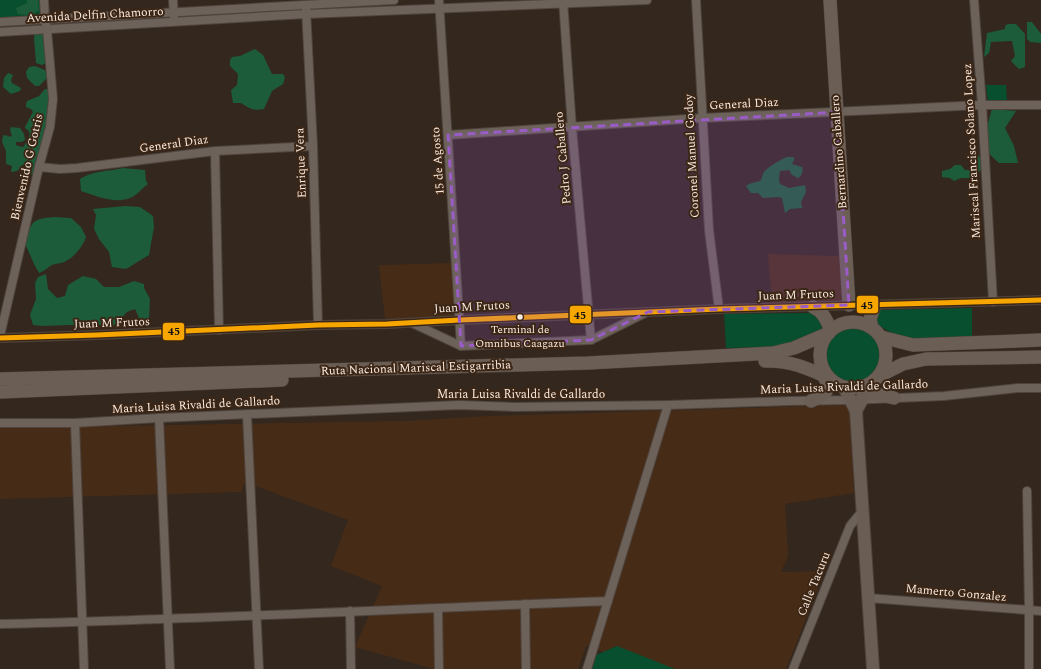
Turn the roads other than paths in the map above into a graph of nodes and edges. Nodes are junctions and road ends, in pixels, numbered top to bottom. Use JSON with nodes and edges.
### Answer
{"nodes":[{"id":1,"x":44,"y":0,"type":"edge"},
{"id":2,"x":173,"y":0,"type":"edge"},
{"id":3,"x":394,"y":0,"type":"edge"},
{"id":4,"x":439,"y":0,"type":"edge"},
{"id":5,"x":647,"y":0,"type":"edge"},
{"id":6,"x":696,"y":0,"type":"edge"},
{"id":7,"x":830,"y":0,"type":"edge"},
{"id":8,"x":974,"y":0,"type":"edge"},
{"id":9,"x":306,"y":2,"type":"edge"},
{"id":10,"x":563,"y":2,"type":"edge"},
{"id":11,"x":440,"y":9,"type":"junction"},
{"id":12,"x":174,"y":12,"type":"junction"},
{"id":13,"x":306,"y":14,"type":"junction"},
{"id":14,"x":45,"y":19,"type":"junction"},
{"id":15,"x":0,"y":22,"type":"edge"},
{"id":16,"x":174,"y":22,"type":"junction"},
{"id":17,"x":48,"y":29,"type":"junction"},
{"id":18,"x":0,"y":32,"type":"edge"},
{"id":19,"x":982,"y":105,"type":"junction"},
{"id":20,"x":1041,"y":105,"type":"edge"},
{"id":21,"x":836,"y":112,"type":"junction"},
{"id":22,"x":702,"y":118,"type":"junction"},
{"id":23,"x":572,"y":128,"type":"junction"},
{"id":24,"x":448,"y":135,"type":"junction"},
{"id":25,"x":313,"y":146,"type":"junction"},
{"id":26,"x":215,"y":150,"type":"junction"},
{"id":27,"x":39,"y":168,"type":"junction"},
{"id":28,"x":1041,"y":300,"type":"edge"},
{"id":29,"x":993,"y":302,"type":"junction"},
{"id":30,"x":850,"y":305,"type":"junction"},
{"id":31,"x":875,"y":305,"type":"junction"},
{"id":32,"x":813,"y":307,"type":"junction"},
{"id":33,"x":719,"y":309,"type":"junction"},
{"id":34,"x":648,"y":312,"type":"junction"},
{"id":35,"x":588,"y":314,"type":"junction"},
{"id":36,"x":460,"y":320,"type":"junction"},
{"id":37,"x":411,"y":323,"type":"junction"},
{"id":38,"x":318,"y":325,"type":"junction"},
{"id":39,"x":219,"y":330,"type":"junction"},
{"id":40,"x":831,"y":330,"type":"junction"},
{"id":41,"x":874,"y":330,"type":"junction"},
{"id":42,"x":0,"y":337,"type":"edge"},
{"id":43,"x":591,"y":340,"type":"junction"},
{"id":44,"x":1041,"y":340,"type":"edge"},
{"id":45,"x":461,"y":346,"type":"junction"},
{"id":46,"x":1041,"y":357,"type":"edge"},
{"id":47,"x":826,"y":376,"type":"junction"},
{"id":48,"x":0,"y":379,"type":"edge"},
{"id":49,"x":873,"y":381,"type":"junction"},
{"id":50,"x":844,"y":387,"type":"junction"},
{"id":51,"x":1041,"y":388,"type":"edge"},
{"id":52,"x":0,"y":392,"type":"edge"},
{"id":53,"x":894,"y":398,"type":"junction"},
{"id":54,"x":812,"y":401,"type":"junction"},
{"id":55,"x":856,"y":404,"type":"junction"},
{"id":56,"x":668,"y":405,"type":"junction"},
{"id":57,"x":247,"y":415,"type":"junction"},
{"id":58,"x":159,"y":418,"type":"junction"},
{"id":59,"x":0,"y":423,"type":"edge"},
{"id":60,"x":75,"y":423,"type":"junction"},
{"id":61,"x":1027,"y":491,"type":"dead end"},
{"id":62,"x":863,"y":510,"type":"junction"},
{"id":63,"x":868,"y":598,"type":"junction"},
{"id":64,"x":608,"y":601,"type":"junction"},
{"id":65,"x":525,"y":604,"type":"junction"},
{"id":66,"x":438,"y":608,"type":"junction"},
{"id":67,"x":1029,"y":610,"type":"junction"},
{"id":68,"x":350,"y":611,"type":"junction"},
{"id":69,"x":1041,"y":611,"type":"edge"},
{"id":70,"x":257,"y":614,"type":"junction"},
{"id":71,"x":168,"y":619,"type":"junction"},
{"id":72,"x":83,"y":622,"type":"junction"},
{"id":73,"x":0,"y":624,"type":"edge"},
{"id":74,"x":84,"y":669,"type":"edge"},
{"id":75,"x":170,"y":669,"type":"edge"},
{"id":76,"x":259,"y":669,"type":"edge"},
{"id":77,"x":351,"y":669,"type":"edge"},
{"id":78,"x":439,"y":669,"type":"edge"},
{"id":79,"x":526,"y":669,"type":"edge"},
{"id":80,"x":587,"y":669,"type":"edge"},
{"id":81,"x":793,"y":669,"type":"edge"},
{"id":82,"x":873,"y":669,"type":"edge"},
{"id":83,"x":1029,"y":669,"type":"edge"}],
"edges":[{"from":1,"to":14,"type":"street","name":"Bienvenido G Gotris"},
{"from":2,"to":12,"type":"street"},
{"from":3,"to":9,"type":"street","name":"Avenida Delfin Chamorro"},
{"from":4,"to":11,"type":"street","name":"15 de Agosto"},
{"from":5,"to":10,"type":"street","name":"Avenida Delfin Chamorro"},
{"from":6,"to":22,"type":"street","name":"Coronel Manuel Godoy"},
{"from":7,"to":21,"type":"highway","name":"Bernardino Caballero"},
{"from":8,"to":19,"type":"street","name":"Mariscal Francisco Solano Lopez"},
{"from":9,"to":12,"type":"street","name":"Avenida Delfin Chamorro"},
{"from":9,"to":13,"type":"street","name":"Enrique Vera"},
{"from":10,"to":11,"type":"street","name":"Avenida Delfin Chamorro"},
{"from":10,"to":23,"type":"street","name":"Pedro J Caballero"},
{"from":11,"to":13,"type":"street","name":"Avenida Delfin Chamorro"},
{"from":11,"to":24,"type":"street","name":"15 de Agosto"},
{"from":12,"to":14,"type":"street","name":"Avenida Delfin Chamorro"},
{"from":12,"to":16,"type":"street"},
{"from":13,"to":16,"type":"street","name":"Avenida Delfin Chamorro"},
{"from":13,"to":25,"type":"street","name":"Enrique Vera"},
{"from":14,"to":15,"type":"street","name":"Avenida Delfin Chamorro"},
{"from":14,"to":17,"type":"street","name":"Bienvenido G Gotris"},
{"from":16,"to":17,"type":"street","name":"Avenida Delfin Chamorro"},
{"from":17,"to":18,"type":"street","name":"Avenida Delfin Chamorro"},
{"from":17,"to":27,"type":"street","name":"Bienvenido G Gotris"},
{"from":19,"to":20,"type":"street","name":"General Diaz"},
{"from":19,"to":21,"type":"street","name":"General Diaz"},
{"from":19,"to":29,"type":"street","name":"Mariscal Francisco Solano Lopez"},
{"from":21,"to":22,"type":"street","name":"General Diaz"},
{"from":21,"to":30,"type":"highway","name":"Bernardino Caballero"},
{"from":22,"to":23,"type":"street","name":"General Diaz"},
{"from":22,"to":33,"type":"street","name":"Coronel Manuel Godoy"},
{"from":23,"to":24,"type":"street","name":"General Diaz"},
{"from":23,"to":35,"type":"street","name":"Pedro J Caballero"},
{"from":24,"to":36,"type":"street","name":"15 de Agosto"},
{"from":25,"to":26,"type":"street","name":"General Diaz"},
{"from":25,"to":38,"type":"street","name":"Enrique Vera"},
{"from":26,"to":27,"type":"street","name":"General Diaz"},
{"from":26,"to":39,"type":"street"},
{"from":27,"to":42,"type":"street","name":"Bienvenido G Gotris"},
{"from":28,"to":29,"type":"street","name":"Juan M Frutos"},
{"from":29,"to":31,"type":"street","name":"Juan M Frutos"},
{"from":30,"to":31,"type":"street","name":"Juan M Frutos"},
{"from":30,"to":32,"type":"street","name":"Juan M Frutos"},
{"from":30,"to":40,"type":"highway"},
{"from":30,"to":41,"type":"highway"},
{"from":31,"to":41,"type":"highway"},
{"from":32,"to":33,"type":"street","name":"Juan M Frutos"},
{"from":32,"to":40,"type":"highway"},
{"from":33,"to":34,"type":"street","name":"Juan M Frutos"},
{"from":34,"to":35,"type":"street","name":"Juan M Frutos"},
{"from":34,"to":43,"type":"street"},
{"from":35,"to":36,"type":"street","name":"Juan M Frutos"},
{"from":35,"to":43,"type":"street","name":"Pedro J Caballero"},
{"from":36,"to":37,"type":"street","name":"Juan M Frutos"},
{"from":36,"to":45,"type":"street","name":"15 de Agosto"},
{"from":37,"to":38,"type":"street","name":"Juan M Frutos"},
{"from":37,"to":45,"type":"street"},
{"from":38,"to":39,"type":"street","name":"Juan M Frutos"},
{"from":39,"to":42,"type":"street","name":"Juan M Frutos"},
{"from":40,"to":41,"type":"highway"},
{"from":40,"to":47,"type":"highway"},
{"from":40,"to":48,"type":"highway","name":"Ruta Nacional Mariscal Estigarribia"},
{"from":41,"to":44,"type":"highway"},
{"from":41,"to":49,"type":"highway"},
{"from":43,"to":45,"type":"street"},
{"from":46,"to":49,"type":"highway"},
{"from":47,"to":50,"type":"highway"},
{"from":47,"to":52,"type":"highway","name":"Ruta Nacional Mariscal Estigarribia"},
{"from":47,"to":54,"type":"highway"},
{"from":49,"to":50,"type":"highway"},
{"from":49,"to":53,"type":"highway"},
{"from":49,"to":55,"type":"main road"},
{"from":50,"to":55,"type":"main road"},
{"from":51,"to":53,"type":"street","name":"Maria Luisa Rivaldi de Gallardo"},
{"from":53,"to":55,"type":"street","name":"Maria Luisa Rivaldi de Gallardo"},
{"from":54,"to":55,"type":"street","name":"Maria Luisa Rivaldi de Gallardo"},
{"from":54,"to":56,"type":"street","name":"Maria Luisa Rivaldi de Gallardo"},
{"from":55,"to":62,"type":"main road"},
{"from":56,"to":57,"type":"street","name":"Maria Luisa Rivaldi de Gallardo"},
{"from":56,"to":64,"type":"street"},
{"from":57,"to":58,"type":"street","name":"Maria Luisa Rivaldi de Gallardo"},
{"from":57,"to":70,"type":"street"},
{"from":58,"to":60,"type":"street","name":"Maria Luisa Rivaldi de Gallardo"},
{"from":58,"to":71,"type":"street"},
{"from":59,"to":60,"type":"street","name":"Maria Luisa Rivaldi de Gallardo"},
{"from":60,"to":72,"type":"street"},
{"from":61,"to":67,"type":"street"},
{"from":62,"to":63,"type":"main road"},
{"from":62,"to":81,"type":"street","name":"Calle Tacuru"},
{"from":63,"to":67,"type":"street","name":"Mamerto Gonzalez"},
{"from":63,"to":82,"type":"main road"},
{"from":64,"to":65,"type":"street"},
{"from":64,"to":80,"type":"street"},
{"from":65,"to":66,"type":"street"},
{"from":65,"to":79,"type":"street"},
{"from":66,"to":68,"type":"street"},
{"from":66,"to":78,"type":"street"},
{"from":67,"to":69,"type":"street","name":"Mamerto Gonzalez"},
{"from":67,"to":83,"type":"street"},
{"from":68,"to":70,"type":"street"},
{"from":68,"to":77,"type":"street"},
{"from":70,"to":71,"type":"street"},
{"from":70,"to":76,"type":"street"},
{"from":71,"to":72,"type":"street"},
{"from":71,"to":75,"type":"street"},
{"from":72,"to":73,"type":"street"},
{"from":72,"to":74,"type":"street"}]}
